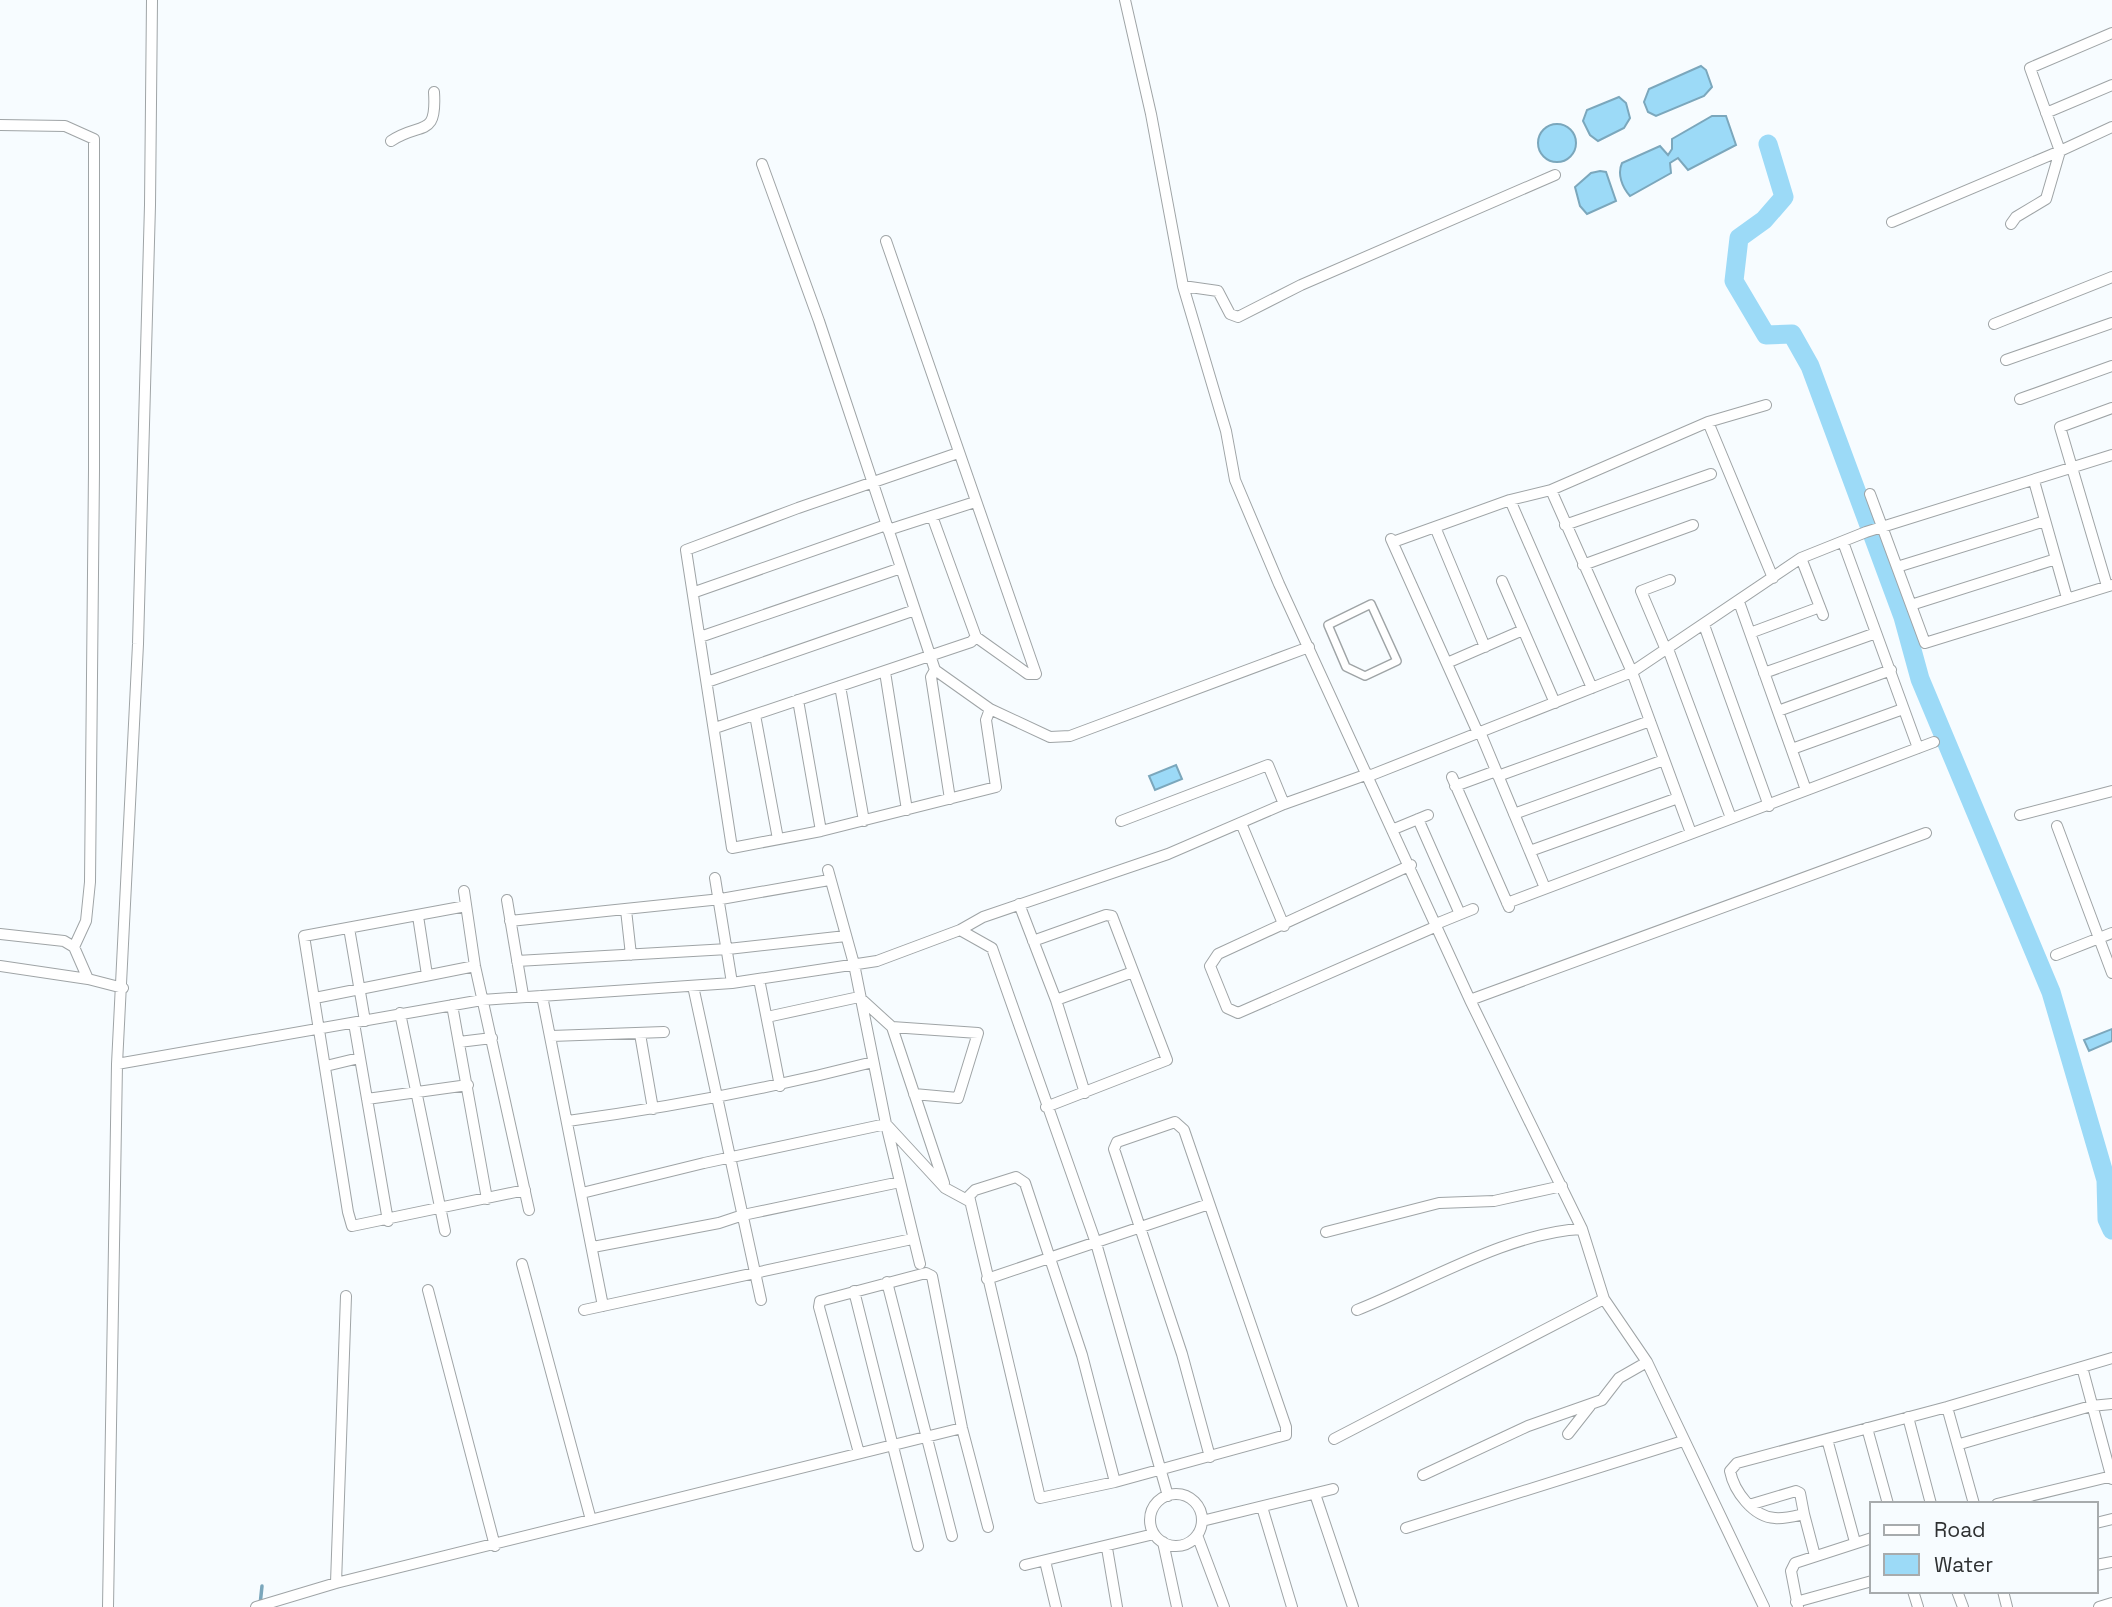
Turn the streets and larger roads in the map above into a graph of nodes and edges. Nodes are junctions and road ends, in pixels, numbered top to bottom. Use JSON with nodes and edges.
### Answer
{"nodes":[{"id":1,"x":152,"y":0,"type":"edge"},
{"id":2,"x":1125,"y":0,"type":"edge"},
{"id":3,"x":2112,"y":33,"type":"edge"},
{"id":4,"x":2112,"y":85,"type":"edge"},
{"id":5,"x":434,"y":92,"type":"dead end"},
{"id":6,"x":2046,"y":113,"type":"junction"},
{"id":7,"x":0,"y":125,"type":"edge"},
{"id":8,"x":2112,"y":127,"type":"edge"},
{"id":9,"x":391,"y":141,"type":"dead end"},
{"id":10,"x":2060,"y":151,"type":"junction"},
{"id":11,"x":762,"y":164,"type":"dead end"},
{"id":12,"x":1555,"y":174,"type":"dead end"},
{"id":13,"x":1892,"y":222,"type":"dead end"},
{"id":14,"x":2011,"y":224,"type":"dead end"},
{"id":15,"x":886,"y":242,"type":"dead end"},
{"id":16,"x":2112,"y":277,"type":"edge"},
{"id":17,"x":1183,"y":286,"type":"junction"},
{"id":18,"x":2112,"y":323,"type":"edge"},
{"id":19,"x":1994,"y":324,"type":"dead end"},
{"id":20,"x":2006,"y":360,"type":"dead end"},
{"id":21,"x":2112,"y":366,"type":"edge"},
{"id":22,"x":2020,"y":399,"type":"dead end"},
{"id":23,"x":1766,"y":405,"type":"dead end"},
{"id":24,"x":2112,"y":408,"type":"edge"},
{"id":25,"x":1708,"y":422,"type":"junction"},
{"id":26,"x":958,"y":453,"type":"junction"},
{"id":27,"x":2112,"y":456,"type":"edge"},
{"id":28,"x":2073,"y":470,"type":"junction"},
{"id":29,"x":1711,"y":474,"type":"dead end"},
{"id":30,"x":2034,"y":481,"type":"junction"},
{"id":31,"x":873,"y":483,"type":"junction"},
{"id":32,"x":1551,"y":490,"type":"junction"},
{"id":33,"x":1870,"y":494,"type":"dead end"},
{"id":34,"x":1510,"y":500,"type":"junction"},
{"id":35,"x":975,"y":502,"type":"junction"},
{"id":36,"x":932,"y":516,"type":"junction"},
{"id":37,"x":2045,"y":521,"type":"junction"},
{"id":38,"x":1693,"y":525,"type":"dead end"},
{"id":39,"x":1565,"y":526,"type":"junction"},
{"id":40,"x":887,"y":527,"type":"junction"},
{"id":41,"x":1435,"y":527,"type":"junction"},
{"id":42,"x":1880,"y":528,"type":"junction"},
{"id":43,"x":1843,"y":542,"type":"junction"},
{"id":44,"x":1801,"y":558,"type":"junction"},
{"id":45,"x":2056,"y":559,"type":"junction"},
{"id":46,"x":1583,"y":565,"type":"junction"},
{"id":47,"x":1897,"y":567,"type":"junction"},
{"id":48,"x":901,"y":568,"type":"junction"},
{"id":49,"x":1773,"y":578,"type":"junction"},
{"id":50,"x":1670,"y":580,"type":"dead end"},
{"id":51,"x":1502,"y":582,"type":"dead end"},
{"id":52,"x":2110,"y":586,"type":"edge"},
{"id":53,"x":695,"y":592,"type":"junction"},
{"id":54,"x":2067,"y":598,"type":"junction"},
{"id":55,"x":1739,"y":602,"type":"junction"},
{"id":56,"x":1911,"y":605,"type":"junction"},
{"id":57,"x":915,"y":610,"type":"junction"},
{"id":58,"x":1704,"y":625,"type":"junction"},
{"id":59,"x":1523,"y":630,"type":"junction"},
{"id":60,"x":1750,"y":633,"type":"junction"},
{"id":61,"x":1877,"y":633,"type":"junction"},
{"id":62,"x":976,"y":637,"type":"junction"},
{"id":63,"x":700,"y":638,"type":"junction"},
{"id":64,"x":1309,"y":647,"type":"junction"},
{"id":65,"x":1485,"y":647,"type":"junction"},
{"id":66,"x":1667,"y":649,"type":"junction"},
{"id":67,"x":930,"y":656,"type":"junction"},
{"id":68,"x":1397,"y":661,"type":"joint"},
{"id":69,"x":1447,"y":663,"type":"junction"},
{"id":70,"x":934,"y":670,"type":"junction"},
{"id":71,"x":1891,"y":670,"type":"junction"},
{"id":72,"x":885,"y":671,"type":"junction"},
{"id":73,"x":1633,"y":672,"type":"junction"},
{"id":74,"x":1764,"y":673,"type":"junction"},
{"id":75,"x":707,"y":682,"type":"junction"},
{"id":76,"x":840,"y":686,"type":"junction"},
{"id":77,"x":1592,"y":688,"type":"junction"},
{"id":78,"x":798,"y":700,"type":"junction"},
{"id":79,"x":1555,"y":703,"type":"junction"},
{"id":80,"x":990,"y":709,"type":"junction"},
{"id":81,"x":1903,"y":709,"type":"junction"},
{"id":82,"x":1778,"y":711,"type":"junction"},
{"id":83,"x":755,"y":715,"type":"junction"},
{"id":84,"x":1650,"y":722,"type":"junction"},
{"id":85,"x":715,"y":728,"type":"junction"},
{"id":86,"x":1479,"y":733,"type":"junction"},
{"id":87,"x":1934,"y":742,"type":"dead end"},
{"id":88,"x":1919,"y":748,"type":"junction"},
{"id":89,"x":1791,"y":750,"type":"junction"},
{"id":90,"x":1664,"y":760,"type":"junction"},
{"id":91,"x":1497,"y":774,"type":"junction"},
{"id":92,"x":1368,"y":775,"type":"junction"},
{"id":93,"x":1806,"y":790,"type":"junction"},
{"id":94,"x":2112,"y":791,"type":"edge"},
{"id":95,"x":1678,"y":798,"type":"junction"},
{"id":96,"x":950,"y":799,"type":"junction"},
{"id":97,"x":1284,"y":804,"type":"junction"},
{"id":98,"x":1769,"y":805,"type":"junction"},
{"id":99,"x":907,"y":810,"type":"junction"},
{"id":100,"x":1514,"y":814,"type":"junction"},
{"id":101,"x":2020,"y":816,"type":"dead end"},
{"id":102,"x":1731,"y":818,"type":"junction"},
{"id":103,"x":864,"y":821,"type":"junction"},
{"id":104,"x":1121,"y":821,"type":"dead end"},
{"id":105,"x":1241,"y":823,"type":"junction"},
{"id":106,"x":2057,"y":826,"type":"dead end"},
{"id":107,"x":1394,"y":829,"type":"junction"},
{"id":108,"x":821,"y":831,"type":"junction"},
{"id":109,"x":1691,"y":833,"type":"junction"},
{"id":110,"x":1926,"y":833,"type":"dead end"},
{"id":111,"x":778,"y":839,"type":"junction"},
{"id":112,"x":1530,"y":851,"type":"junction"},
{"id":113,"x":1411,"y":865,"type":"junction"},
{"id":114,"x":715,"y":878,"type":"dead end"},
{"id":115,"x":1545,"y":888,"type":"junction"},
{"id":116,"x":464,"y":891,"type":"dead end"},
{"id":117,"x":721,"y":899,"type":"junction"},
{"id":118,"x":508,"y":900,"type":"dead end"},
{"id":119,"x":1019,"y":904,"type":"junction"},
{"id":120,"x":466,"y":906,"type":"junction"},
{"id":121,"x":1473,"y":909,"type":"dead end"},
{"id":122,"x":626,"y":910,"type":"junction"},
{"id":123,"x":1460,"y":914,"type":"junction"},
{"id":124,"x":418,"y":916,"type":"junction"},
{"id":125,"x":510,"y":921,"type":"junction"},
{"id":126,"x":1436,"y":925,"type":"junction"},
{"id":127,"x":1284,"y":926,"type":"junction"},
{"id":128,"x":349,"y":928,"type":"junction"},
{"id":129,"x":960,"y":930,"type":"junction"},
{"id":130,"x":2112,"y":933,"type":"edge"},
{"id":131,"x":0,"y":934,"type":"edge"},
{"id":132,"x":846,"y":936,"type":"junction"},
{"id":133,"x":2098,"y":938,"type":"junction"},
{"id":134,"x":1033,"y":941,"type":"junction"},
{"id":135,"x":74,"y":947,"type":"junction"},
{"id":136,"x":728,"y":948,"type":"junction"},
{"id":137,"x":631,"y":955,"type":"junction"},
{"id":138,"x":2056,"y":955,"type":"dead end"},
{"id":139,"x":517,"y":961,"type":"junction"},
{"id":140,"x":854,"y":964,"type":"junction"},
{"id":141,"x":0,"y":966,"type":"edge"},
{"id":142,"x":475,"y":966,"type":"junction"},
{"id":143,"x":1133,"y":972,"type":"junction"},
{"id":144,"x":2112,"y":974,"type":"edge"},
{"id":145,"x":427,"y":975,"type":"junction"},
{"id":146,"x":759,"y":978,"type":"junction"},
{"id":147,"x":88,"y":979,"type":"junction"},
{"id":148,"x":732,"y":983,"type":"junction"},
{"id":149,"x":693,"y":985,"type":"junction"},
{"id":150,"x":123,"y":988,"type":"junction"},
{"id":151,"x":360,"y":990,"type":"junction"},
{"id":152,"x":523,"y":995,"type":"junction"},
{"id":153,"x":542,"y":996,"type":"junction"},
{"id":154,"x":859,"y":997,"type":"junction"},
{"id":155,"x":315,"y":998,"type":"junction"},
{"id":156,"x":1056,"y":999,"type":"junction"},
{"id":157,"x":482,"y":1000,"type":"junction"},
{"id":158,"x":1470,"y":1000,"type":"junction"},
{"id":159,"x":452,"y":1005,"type":"junction"},
{"id":160,"x":400,"y":1013,"type":"junction"},
{"id":161,"x":766,"y":1017,"type":"junction"},
{"id":162,"x":359,"y":1022,"type":"junction"},
{"id":163,"x":892,"y":1027,"type":"junction"},
{"id":164,"x":319,"y":1028,"type":"junction"},
{"id":165,"x":664,"y":1032,"type":"dead end"},
{"id":166,"x":640,"y":1034,"type":"junction"},
{"id":167,"x":551,"y":1036,"type":"junction"},
{"id":168,"x":492,"y":1038,"type":"junction"},
{"id":169,"x":459,"y":1042,"type":"junction"},
{"id":170,"x":359,"y":1058,"type":"junction"},
{"id":171,"x":873,"y":1062,"type":"junction"},
{"id":172,"x":117,"y":1064,"type":"junction"},
{"id":173,"x":326,"y":1066,"type":"junction"},
{"id":174,"x":468,"y":1085,"type":"junction"},
{"id":175,"x":780,"y":1086,"type":"junction"},
{"id":176,"x":415,"y":1092,"type":"junction"},
{"id":177,"x":914,"y":1094,"type":"junction"},
{"id":178,"x":1084,"y":1094,"type":"junction"},
{"id":179,"x":718,"y":1097,"type":"junction"},
{"id":180,"x":366,"y":1099,"type":"junction"},
{"id":181,"x":1046,"y":1107,"type":"junction"},
{"id":182,"x":653,"y":1110,"type":"junction"},
{"id":183,"x":568,"y":1121,"type":"junction"},
{"id":184,"x":886,"y":1124,"type":"junction"},
{"id":185,"x":730,"y":1157,"type":"junction"},
{"id":186,"x":900,"y":1182,"type":"junction"},
{"id":187,"x":1562,"y":1186,"type":"junction"},
{"id":188,"x":946,"y":1188,"type":"junction"},
{"id":189,"x":525,"y":1190,"type":"junction"},
{"id":190,"x":582,"y":1193,"type":"junction"},
{"id":191,"x":487,"y":1199,"type":"junction"},
{"id":192,"x":969,"y":1201,"type":"junction"},
{"id":193,"x":1209,"y":1205,"type":"junction"},
{"id":194,"x":439,"y":1209,"type":"junction"},
{"id":195,"x":530,"y":1210,"type":"dead end"},
{"id":196,"x":743,"y":1215,"type":"junction"},
{"id":197,"x":387,"y":1221,"type":"junction"},
{"id":198,"x":1139,"y":1229,"type":"junction"},
{"id":199,"x":1582,"y":1229,"type":"junction"},
{"id":200,"x":445,"y":1231,"type":"dead end"},
{"id":201,"x":1326,"y":1232,"type":"dead end"},
{"id":202,"x":912,"y":1240,"type":"junction"},
{"id":203,"x":1096,"y":1243,"type":"junction"},
{"id":204,"x":593,"y":1247,"type":"junction"},
{"id":205,"x":1051,"y":1258,"type":"junction"},
{"id":206,"x":522,"y":1264,"type":"dead end"},
{"id":207,"x":920,"y":1264,"type":"dead end"},
{"id":208,"x":755,"y":1272,"type":"junction"},
{"id":209,"x":987,"y":1279,"type":"junction"},
{"id":210,"x":887,"y":1282,"type":"junction"},
{"id":211,"x":428,"y":1290,"type":"dead end"},
{"id":212,"x":854,"y":1291,"type":"junction"},
{"id":213,"x":346,"y":1296,"type":"dead end"},
{"id":214,"x":1604,"y":1299,"type":"junction"},
{"id":215,"x":761,"y":1300,"type":"dead end"},
{"id":216,"x":603,"y":1306,"type":"junction"},
{"id":217,"x":584,"y":1310,"type":"dead end"},
{"id":218,"x":1357,"y":1310,"type":"dead end"},
{"id":219,"x":2112,"y":1358,"type":"edge"},
{"id":220,"x":1647,"y":1362,"type":"junction"},
{"id":221,"x":2082,"y":1367,"type":"junction"},
{"id":222,"x":2112,"y":1404,"type":"edge"},
{"id":223,"x":1590,"y":1406,"type":"junction"},
{"id":224,"x":2091,"y":1406,"type":"junction"},
{"id":225,"x":1947,"y":1407,"type":"junction"},
{"id":226,"x":1908,"y":1417,"type":"junction"},
{"id":227,"x":962,"y":1428,"type":"junction"},
{"id":228,"x":1867,"y":1428,"type":"junction"},
{"id":229,"x":1568,"y":1434,"type":"dead end"},
{"id":230,"x":928,"y":1437,"type":"junction"},
{"id":231,"x":1334,"y":1439,"type":"dead end"},
{"id":232,"x":1827,"y":1439,"type":"junction"},
{"id":233,"x":1683,"y":1441,"type":"junction"},
{"id":234,"x":892,"y":1444,"type":"junction"},
{"id":235,"x":1960,"y":1444,"type":"junction"},
{"id":236,"x":859,"y":1453,"type":"junction"},
{"id":237,"x":1210,"y":1457,"type":"junction"},
{"id":238,"x":1161,"y":1469,"type":"junction"},
{"id":239,"x":1423,"y":1475,"type":"dead end"},
{"id":240,"x":2112,"y":1477,"type":"edge"},
{"id":241,"x":1115,"y":1482,"type":"junction"},
{"id":242,"x":1333,"y":1489,"type":"dead end"},
{"id":243,"x":1315,"y":1494,"type":"junction"},
{"id":244,"x":1168,"y":1496,"type":"junction"},
{"id":245,"x":1887,"y":1502,"type":"edge"},
{"id":246,"x":1930,"y":1502,"type":"edge"},
{"id":247,"x":1974,"y":1502,"type":"edge"},
{"id":248,"x":2006,"y":1502,"type":"edge"},
{"id":249,"x":1749,"y":1505,"type":"junction"},
{"id":250,"x":1262,"y":1507,"type":"junction"},
{"id":251,"x":1804,"y":1514,"type":"junction"},
{"id":252,"x":591,"y":1520,"type":"junction"},
{"id":253,"x":1202,"y":1521,"type":"junction"},
{"id":254,"x":988,"y":1527,"type":"dead end"},
{"id":255,"x":1406,"y":1528,"type":"dead end"},
{"id":256,"x":1154,"y":1534,"type":"junction"},
{"id":257,"x":1197,"y":1535,"type":"junction"},
{"id":258,"x":952,"y":1536,"type":"dead end"},
{"id":259,"x":1870,"y":1538,"type":"edge"},
{"id":260,"x":1163,"y":1542,"type":"junction"},
{"id":261,"x":1855,"y":1542,"type":"junction"},
{"id":262,"x":495,"y":1546,"type":"junction"},
{"id":263,"x":918,"y":1546,"type":"dead end"},
{"id":264,"x":1107,"y":1548,"type":"junction"},
{"id":265,"x":1815,"y":1556,"type":"junction"},
{"id":266,"x":1045,"y":1561,"type":"junction"},
{"id":267,"x":1025,"y":1565,"type":"dead end"},
{"id":268,"x":1870,"y":1582,"type":"edge"},
{"id":269,"x":336,"y":1583,"type":"junction"},
{"id":270,"x":2112,"y":1603,"type":"edge"},
{"id":271,"x":1797,"y":1604,"type":"edge"},
{"id":272,"x":108,"y":1607,"type":"edge"},
{"id":273,"x":256,"y":1607,"type":"edge"},
{"id":274,"x":1056,"y":1607,"type":"edge"},
{"id":275,"x":1116,"y":1607,"type":"edge"},
{"id":276,"x":1177,"y":1607,"type":"edge"},
{"id":277,"x":1224,"y":1607,"type":"edge"},
{"id":278,"x":1292,"y":1607,"type":"edge"},
{"id":279,"x":1353,"y":1607,"type":"edge"},
{"id":280,"x":1764,"y":1607,"type":"edge"},
{"id":281,"x":2100,"y":1607,"type":"edge"}],
"edges":[{"from":1,"to":150,"type":"street"},
{"from":2,"to":17,"type":"street"},
{"from":3,"to":6,"type":"street"},
{"from":4,"to":6,"type":"street"},
{"from":5,"to":9,"type":"street"},
{"from":6,"to":10,"type":"street"},
{"from":7,"to":135,"type":"street"},
{"from":8,"to":10,"type":"street"},
{"from":10,"to":13,"type":"street"},
{"from":10,"to":14,"type":"street"},
{"from":11,"to":31,"type":"street"},
{"from":12,"to":17,"type":"street"},
{"from":15,"to":26,"type":"street"},
{"from":16,"to":19,"type":"street"},
{"from":17,"to":64,"type":"street"},
{"from":18,"to":20,"type":"street"},
{"from":21,"to":22,"type":"street"},
{"from":23,"to":25,"type":"street"},
{"from":24,"to":28,"type":"street"},
{"from":25,"to":32,"type":"street"},
{"from":25,"to":49,"type":"street"},
{"from":26,"to":31,"type":"street"},
{"from":26,"to":35,"type":"street"},
{"from":27,"to":28,"type":"street"},
{"from":28,"to":30,"type":"street"},
{"from":28,"to":52,"type":"street"},
{"from":29,"to":39,"type":"street"},
{"from":30,"to":37,"type":"street"},
{"from":30,"to":42,"type":"street"},
{"from":31,"to":40,"type":"street"},
{"from":31,"to":53,"type":"street"},
{"from":32,"to":34,"type":"street"},
{"from":32,"to":39,"type":"street"},
{"from":33,"to":42,"type":"street"},
{"from":34,"to":41,"type":"street"},
{"from":34,"to":77,"type":"street"},
{"from":35,"to":36,"type":"street"},
{"from":35,"to":62,"type":"street"},
{"from":36,"to":40,"type":"street"},
{"from":36,"to":62,"type":"street"},
{"from":37,"to":45,"type":"street"},
{"from":37,"to":47,"type":"street"},
{"from":38,"to":46,"type":"street"},
{"from":39,"to":46,"type":"street"},
{"from":40,"to":48,"type":"street"},
{"from":40,"to":53,"type":"street"},
{"from":41,"to":65,"type":"street"},
{"from":41,"to":69,"type":"street"},
{"from":42,"to":43,"type":"street"},
{"from":42,"to":47,"type":"street"},
{"from":43,"to":44,"type":"street"},
{"from":43,"to":61,"type":"street"},
{"from":44,"to":49,"type":"street"},
{"from":44,"to":60,"type":"street"},
{"from":45,"to":54,"type":"street"},
{"from":45,"to":56,"type":"street"},
{"from":46,"to":73,"type":"street"},
{"from":47,"to":56,"type":"street"},
{"from":48,"to":57,"type":"street"},
{"from":48,"to":63,"type":"street"},
{"from":49,"to":55,"type":"street"},
{"from":50,"to":66,"type":"street"},
{"from":51,"to":59,"type":"street"},
{"from":52,"to":54,"type":"street"},
{"from":53,"to":63,"type":"street"},
{"from":54,"to":56,"type":"street"},
{"from":55,"to":58,"type":"street"},
{"from":55,"to":60,"type":"street"},
{"from":57,"to":67,"type":"street"},
{"from":57,"to":75,"type":"street"},
{"from":58,"to":66,"type":"street"},
{"from":58,"to":98,"type":"street"},
{"from":59,"to":65,"type":"street"},
{"from":59,"to":79,"type":"street"},
{"from":60,"to":74,"type":"street"},
{"from":61,"to":71,"type":"street"},
{"from":61,"to":74,"type":"street"},
{"from":62,"to":67,"type":"street"},
{"from":63,"to":75,"type":"street"},
{"from":64,"to":80,"type":"street"},
{"from":64,"to":92,"type":"street"},
{"from":65,"to":69,"type":"street"},
{"from":66,"to":73,"type":"street"},
{"from":66,"to":102,"type":"street"},
{"from":67,"to":70,"type":"street"},
{"from":67,"to":72,"type":"street"},
{"from":68,"to":68,"type":"street"},
{"from":69,"to":86,"type":"street"},
{"from":70,"to":80,"type":"street"},
{"from":70,"to":96,"type":"street"},
{"from":71,"to":81,"type":"street"},
{"from":71,"to":82,"type":"street"},
{"from":72,"to":76,"type":"street"},
{"from":72,"to":99,"type":"street"},
{"from":73,"to":77,"type":"street"},
{"from":73,"to":84,"type":"street"},
{"from":74,"to":82,"type":"street"},
{"from":75,"to":85,"type":"street"},
{"from":76,"to":78,"type":"street"},
{"from":76,"to":103,"type":"street"},
{"from":77,"to":79,"type":"street"},
{"from":78,"to":83,"type":"street"},
{"from":78,"to":108,"type":"street"},
{"from":79,"to":86,"type":"street"},
{"from":80,"to":96,"type":"street"},
{"from":81,"to":88,"type":"street"},
{"from":81,"to":89,"type":"street"},
{"from":82,"to":89,"type":"street"},
{"from":83,"to":85,"type":"street"},
{"from":83,"to":111,"type":"street"},
{"from":84,"to":90,"type":"street"},
{"from":84,"to":91,"type":"street"},
{"from":85,"to":111,"type":"street"},
{"from":86,"to":91,"type":"street"},
{"from":86,"to":92,"type":"street"},
{"from":87,"to":88,"type":"street"},
{"from":88,"to":93,"type":"street"},
{"from":89,"to":93,"type":"street"},
{"from":90,"to":95,"type":"street"},
{"from":90,"to":100,"type":"street"},
{"from":91,"to":100,"type":"street"},
{"from":91,"to":115,"type":"street"},
{"from":92,"to":97,"type":"street"},
{"from":92,"to":107,"type":"street"},
{"from":93,"to":98,"type":"street"},
{"from":94,"to":101,"type":"street"},
{"from":95,"to":109,"type":"street"},
{"from":95,"to":112,"type":"street"},
{"from":96,"to":99,"type":"street"},
{"from":97,"to":104,"type":"street"},
{"from":97,"to":105,"type":"street"},
{"from":98,"to":102,"type":"street"},
{"from":99,"to":103,"type":"street"},
{"from":100,"to":112,"type":"street"},
{"from":102,"to":109,"type":"street"},
{"from":103,"to":108,"type":"street"},
{"from":105,"to":119,"type":"street"},
{"from":105,"to":127,"type":"street"},
{"from":106,"to":133,"type":"street"},
{"from":107,"to":113,"type":"street"},
{"from":107,"to":123,"type":"street"},
{"from":108,"to":111,"type":"street"},
{"from":109,"to":115,"type":"street"},
{"from":110,"to":158,"type":"street"},
{"from":112,"to":115,"type":"street"},
{"from":113,"to":126,"type":"street"},
{"from":113,"to":127,"type":"street"},
{"from":114,"to":117,"type":"street"},
{"from":116,"to":120,"type":"street"},
{"from":117,"to":122,"type":"street"},
{"from":117,"to":132,"type":"street"},
{"from":117,"to":136,"type":"street"},
{"from":118,"to":125,"type":"street"},
{"from":119,"to":129,"type":"street"},
{"from":119,"to":134,"type":"street"},
{"from":120,"to":124,"type":"street"},
{"from":120,"to":142,"type":"street"},
{"from":121,"to":123,"type":"street"},
{"from":122,"to":125,"type":"street"},
{"from":122,"to":137,"type":"street"},
{"from":123,"to":126,"type":"street"},
{"from":124,"to":128,"type":"street"},
{"from":124,"to":145,"type":"street"},
{"from":125,"to":139,"type":"street"},
{"from":126,"to":127,"type":"street"},
{"from":126,"to":158,"type":"street"},
{"from":128,"to":151,"type":"street"},
{"from":128,"to":155,"type":"street"},
{"from":129,"to":140,"type":"street"},
{"from":129,"to":181,"type":"street"},
{"from":130,"to":133,"type":"street"},
{"from":131,"to":135,"type":"street"},
{"from":132,"to":136,"type":"street"},
{"from":132,"to":140,"type":"street"},
{"from":133,"to":138,"type":"street"},
{"from":133,"to":144,"type":"street"},
{"from":134,"to":143,"type":"street"},
{"from":134,"to":156,"type":"street"},
{"from":135,"to":147,"type":"street"},
{"from":136,"to":137,"type":"street"},
{"from":136,"to":148,"type":"street"},
{"from":137,"to":139,"type":"street"},
{"from":139,"to":152,"type":"street"},
{"from":140,"to":146,"type":"street"},
{"from":140,"to":154,"type":"street"},
{"from":141,"to":147,"type":"street"},
{"from":142,"to":145,"type":"street"},
{"from":142,"to":157,"type":"street"},
{"from":143,"to":156,"type":"street"},
{"from":143,"to":178,"type":"street"},
{"from":145,"to":151,"type":"street"},
{"from":146,"to":148,"type":"street"},
{"from":146,"to":161,"type":"street"},
{"from":147,"to":150,"type":"street"},
{"from":148,"to":149,"type":"street"},
{"from":149,"to":153,"type":"street"},
{"from":149,"to":179,"type":"street"},
{"from":150,"to":172,"type":"street"},
{"from":151,"to":155,"type":"street"},
{"from":151,"to":162,"type":"street"},
{"from":152,"to":153,"type":"street"},
{"from":152,"to":157,"type":"street"},
{"from":153,"to":167,"type":"street"},
{"from":154,"to":161,"type":"street"},
{"from":154,"to":163,"type":"street"},
{"from":154,"to":171,"type":"street"},
{"from":155,"to":164,"type":"street"},
{"from":156,"to":178,"type":"street"},
{"from":157,"to":159,"type":"street"},
{"from":157,"to":168,"type":"street"},
{"from":158,"to":187,"type":"street"},
{"from":159,"to":160,"type":"street"},
{"from":159,"to":169,"type":"street"},
{"from":160,"to":162,"type":"street"},
{"from":160,"to":176,"type":"street"},
{"from":161,"to":175,"type":"street"},
{"from":162,"to":164,"type":"street"},
{"from":162,"to":170,"type":"street"},
{"from":163,"to":177,"type":"street"},
{"from":163,"to":177,"type":"street"},
{"from":164,"to":172,"type":"street"},
{"from":164,"to":173,"type":"street"},
{"from":165,"to":166,"type":"street"},
{"from":166,"to":167,"type":"street"},
{"from":166,"to":182,"type":"street"},
{"from":167,"to":183,"type":"street"},
{"from":168,"to":169,"type":"street"},
{"from":168,"to":189,"type":"street"},
{"from":169,"to":174,"type":"street"},
{"from":170,"to":173,"type":"street"},
{"from":170,"to":180,"type":"street"},
{"from":171,"to":175,"type":"street"},
{"from":171,"to":184,"type":"street"},
{"from":172,"to":272,"type":"street"},
{"from":173,"to":197,"type":"street"},
{"from":174,"to":176,"type":"street"},
{"from":174,"to":191,"type":"street"},
{"from":175,"to":179,"type":"street"},
{"from":176,"to":180,"type":"street"},
{"from":176,"to":194,"type":"street"},
{"from":177,"to":188,"type":"street"},
{"from":178,"to":181,"type":"street"},
{"from":179,"to":182,"type":"street"},
{"from":179,"to":185,"type":"street"},
{"from":180,"to":197,"type":"street"},
{"from":181,"to":203,"type":"street"},
{"from":182,"to":183,"type":"street"},
{"from":183,"to":190,"type":"street"},
{"from":184,"to":185,"type":"street"},
{"from":184,"to":186,"type":"street"},
{"from":184,"to":188,"type":"street"},
{"from":185,"to":190,"type":"street"},
{"from":185,"to":196,"type":"street"},
{"from":186,"to":196,"type":"street"},
{"from":186,"to":202,"type":"street"},
{"from":187,"to":199,"type":"street"},
{"from":187,"to":201,"type":"street"},
{"from":188,"to":192,"type":"street"},
{"from":189,"to":191,"type":"street"},
{"from":189,"to":195,"type":"street"},
{"from":190,"to":204,"type":"street"},
{"from":191,"to":194,"type":"street"},
{"from":192,"to":205,"type":"street"},
{"from":192,"to":209,"type":"street"},
{"from":193,"to":198,"type":"street"},
{"from":193,"to":198,"type":"street"},
{"from":193,"to":237,"type":"street"},
{"from":194,"to":197,"type":"street"},
{"from":194,"to":200,"type":"street"},
{"from":196,"to":204,"type":"street"},
{"from":196,"to":208,"type":"street"},
{"from":198,"to":203,"type":"street"},
{"from":198,"to":237,"type":"street"},
{"from":199,"to":214,"type":"street"},
{"from":199,"to":218,"type":"street"},
{"from":202,"to":207,"type":"street"},
{"from":202,"to":208,"type":"street"},
{"from":203,"to":205,"type":"street"},
{"from":203,"to":238,"type":"street"},
{"from":204,"to":216,"type":"street"},
{"from":205,"to":209,"type":"street"},
{"from":205,"to":241,"type":"street"},
{"from":206,"to":252,"type":"street"},
{"from":208,"to":215,"type":"street"},
{"from":208,"to":216,"type":"street"},
{"from":209,"to":241,"type":"street"},
{"from":210,"to":212,"type":"street"},
{"from":210,"to":227,"type":"street"},
{"from":210,"to":230,"type":"street"},
{"from":211,"to":262,"type":"street"},
{"from":212,"to":234,"type":"street"},
{"from":212,"to":236,"type":"street"},
{"from":213,"to":269,"type":"street"},
{"from":214,"to":220,"type":"street"},
{"from":214,"to":231,"type":"street"},
{"from":216,"to":217,"type":"street"},
{"from":219,"to":221,"type":"street"},
{"from":220,"to":223,"type":"street"},
{"from":220,"to":233,"type":"street"},
{"from":221,"to":224,"type":"street"},
{"from":221,"to":225,"type":"street"},
{"from":222,"to":224,"type":"street"},
{"from":223,"to":229,"type":"street"},
{"from":223,"to":239,"type":"street"},
{"from":224,"to":235,"type":"street"},
{"from":224,"to":240,"type":"street"},
{"from":225,"to":226,"type":"street"},
{"from":225,"to":235,"type":"street"},
{"from":226,"to":228,"type":"street"},
{"from":226,"to":246,"type":"street"},
{"from":227,"to":230,"type":"street"},
{"from":227,"to":254,"type":"street"},
{"from":228,"to":232,"type":"street"},
{"from":228,"to":245,"type":"street"},
{"from":230,"to":234,"type":"street"},
{"from":230,"to":258,"type":"street"},
{"from":232,"to":249,"type":"street"},
{"from":232,"to":261,"type":"street"},
{"from":233,"to":255,"type":"street"},
{"from":233,"to":280,"type":"street"},
{"from":234,"to":236,"type":"street"},
{"from":234,"to":263,"type":"street"},
{"from":235,"to":247,"type":"street"},
{"from":236,"to":252,"type":"street"},
{"from":237,"to":238,"type":"street"},
{"from":238,"to":241,"type":"street"},
{"from":238,"to":244,"type":"street"},
{"from":240,"to":248,"type":"street"},
{"from":242,"to":243,"type":"street"},
{"from":243,"to":250,"type":"street"},
{"from":243,"to":279,"type":"street"},
{"from":244,"to":253,"type":"street"},
{"from":244,"to":256,"type":"street"},
{"from":249,"to":251,"type":"street"},
{"from":249,"to":251,"type":"street"},
{"from":250,"to":253,"type":"street"},
{"from":250,"to":278,"type":"street"},
{"from":251,"to":265,"type":"street"},
{"from":252,"to":262,"type":"street"},
{"from":253,"to":257,"type":"street"},
{"from":256,"to":260,"type":"street"},
{"from":256,"to":264,"type":"street"},
{"from":257,"to":260,"type":"street"},
{"from":257,"to":277,"type":"street"},
{"from":259,"to":261,"type":"street"},
{"from":260,"to":276,"type":"street"},
{"from":261,"to":265,"type":"street"},
{"from":262,"to":269,"type":"street"},
{"from":264,"to":266,"type":"street"},
{"from":264,"to":275,"type":"street"},
{"from":265,"to":271,"type":"street"},
{"from":266,"to":267,"type":"street"},
{"from":266,"to":274,"type":"street"},
{"from":268,"to":271,"type":"street"},
{"from":269,"to":273,"type":"street"},
{"from":270,"to":281,"type":"street"}]}
